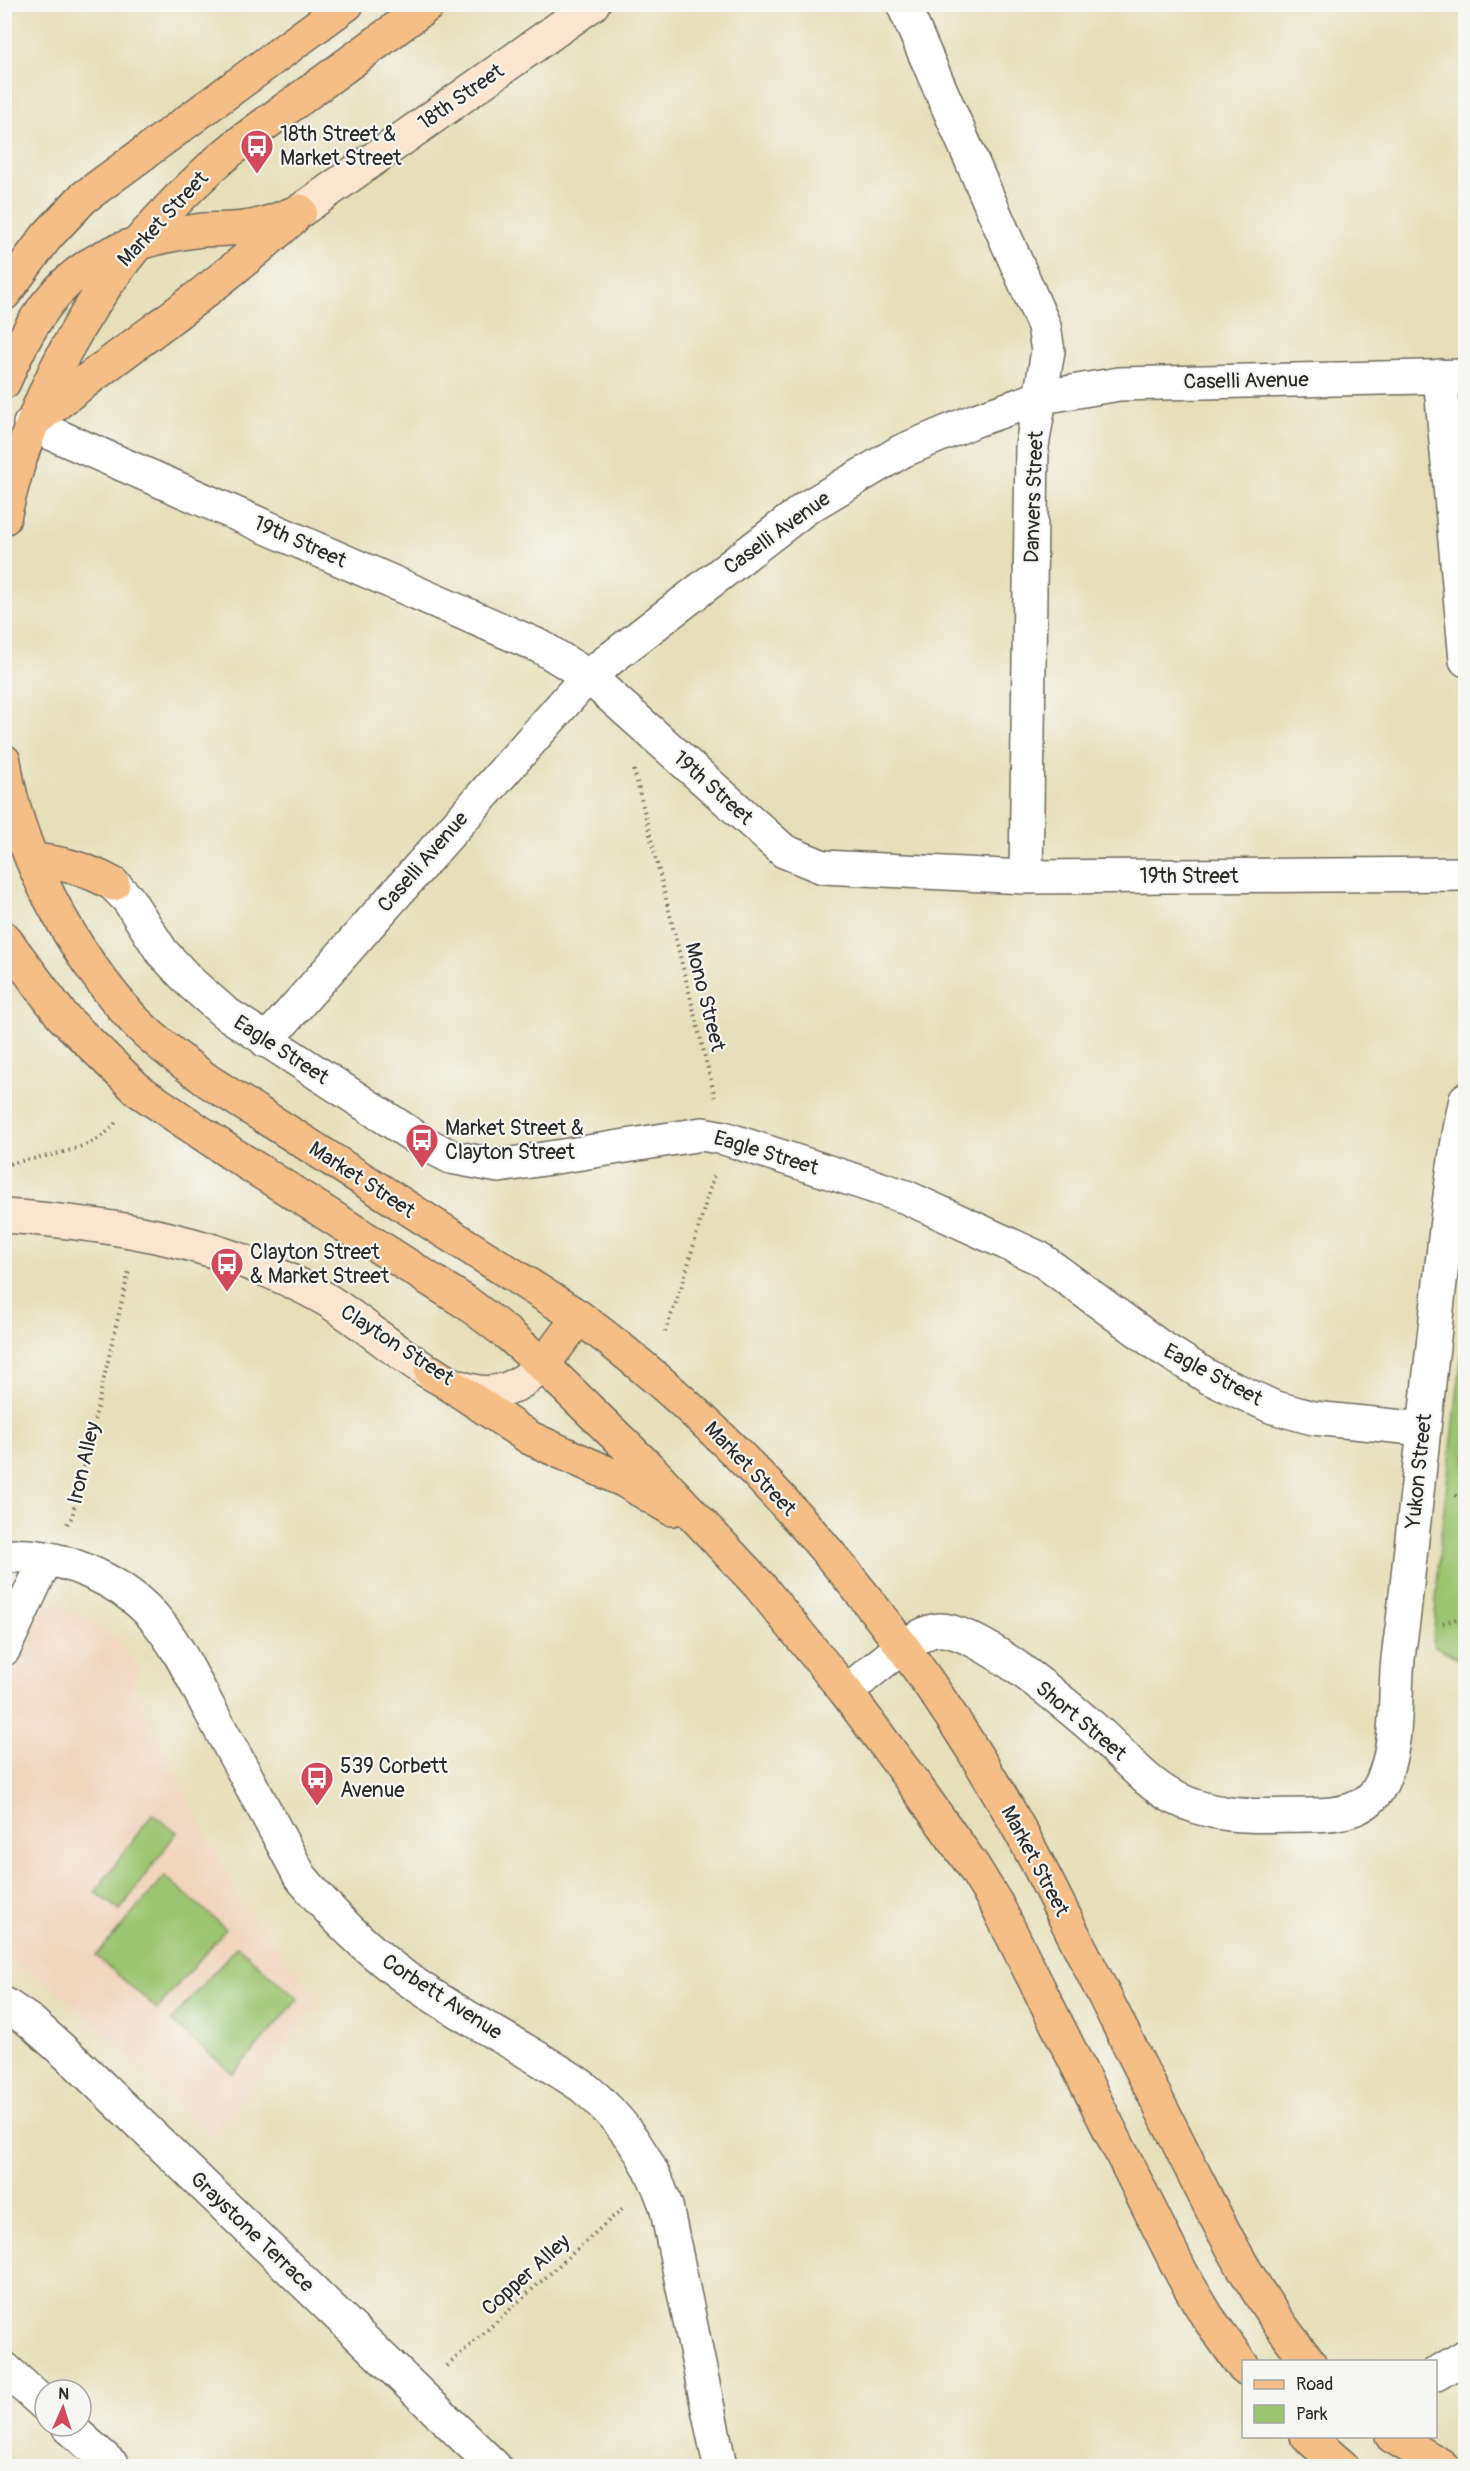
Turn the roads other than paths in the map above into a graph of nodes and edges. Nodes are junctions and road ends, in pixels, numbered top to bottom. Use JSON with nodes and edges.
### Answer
{"nodes":[{"id":1,"x":347,"y":4,"type":"edge"},
{"id":2,"x":429,"y":4,"type":"edge"},
{"id":3,"x":593,"y":4,"type":"edge"},
{"id":4,"x":903,"y":4,"type":"edge"},
{"id":5,"x":300,"y":211,"type":"junction"},
{"id":6,"x":138,"y":242,"type":"junction"},
{"id":7,"x":4,"y":294,"type":"edge"},
{"id":8,"x":1453,"y":376,"type":"edge"},
{"id":9,"x":4,"y":382,"type":"edge"},
{"id":10,"x":1042,"y":397,"type":"junction"},
{"id":11,"x":30,"y":424,"type":"junction"},
{"id":12,"x":4,"y":518,"type":"edge"},
{"id":13,"x":1466,"y":660,"type":"edge"},
{"id":14,"x":588,"y":676,"type":"junction"},
{"id":15,"x":4,"y":761,"type":"edge"},
{"id":16,"x":33,"y":860,"type":"junction"},
{"id":17,"x":1466,"y":874,"type":"edge"},
{"id":18,"x":1026,"y":877,"type":"junction"},
{"id":19,"x":113,"y":884,"type":"joint"},
{"id":20,"x":4,"y":938,"type":"edge"},
{"id":21,"x":266,"y":1041,"type":"junction"},
{"id":22,"x":1466,"y":1099,"type":"edge"},
{"id":23,"x":4,"y":1216,"type":"edge"},
{"id":24,"x":579,"y":1317,"type":"junction"},
{"id":25,"x":543,"y":1365,"type":"junction"},
{"id":26,"x":431,"y":1372,"type":"junction"},
{"id":27,"x":1424,"y":1429,"type":"junction"},
{"id":28,"x":719,"y":1540,"type":"junction"},
{"id":29,"x":4,"y":1557,"type":"edge"},
{"id":30,"x":46,"y":1558,"type":"junction"},
{"id":31,"x":4,"y":1649,"type":"edge"},
{"id":32,"x":902,"y":1649,"type":"junction"},
{"id":33,"x":846,"y":1692,"type":"junction"},
{"id":34,"x":1334,"y":1815,"type":"joint"},
{"id":35,"x":4,"y":2004,"type":"edge"},
{"id":36,"x":1466,"y":2356,"type":"edge"},
{"id":37,"x":1308,"y":2360,"type":"edge"},
{"id":38,"x":1242,"y":2365,"type":"edge"},
{"id":39,"x":4,"y":2368,"type":"edge"},
{"id":40,"x":1437,"y":2373,"type":"edge"},
{"id":41,"x":33,"y":2394,"type":"edge"},
{"id":42,"x":82,"y":2438,"type":"edge"},
{"id":43,"x":1309,"y":2438,"type":"edge"},
{"id":44,"x":1395,"y":2438,"type":"edge"},
{"id":45,"x":113,"y":2466,"type":"edge"},
{"id":46,"x":494,"y":2466,"type":"edge"},
{"id":47,"x":720,"y":2466,"type":"edge"},
{"id":48,"x":1342,"y":2466,"type":"edge"},
{"id":49,"x":1442,"y":2466,"type":"edge"}],
"edges":[{"from":1,"to":7,"type":"main road"},
{"from":2,"to":6,"type":"main road","name":"Market Street"},
{"from":3,"to":5,"type":"main road","name":"18th Street"},
{"from":4,"to":10,"type":"street","name":"Danvers Street"},
{"from":5,"to":6,"type":"main road"},
{"from":5,"to":11,"type":"main road"},
{"from":6,"to":9,"type":"main road"},
{"from":6,"to":11,"type":"main road","name":"Market Street"},
{"from":8,"to":10,"type":"street","name":"Caselli Avenue"},
{"from":8,"to":13,"type":"street"},
{"from":10,"to":14,"type":"street","name":"Caselli Avenue"},
{"from":10,"to":18,"type":"street","name":"Danvers Street"},
{"from":11,"to":12,"type":"main road","name":"Market Street"},
{"from":11,"to":14,"type":"street","name":"19th Street"},
{"from":14,"to":18,"type":"street","name":"19th Street"},
{"from":14,"to":21,"type":"street","name":"Caselli Avenue"},
{"from":15,"to":16,"type":"main road","name":"Market Street"},
{"from":16,"to":19,"type":"main road"},
{"from":16,"to":24,"type":"main road","name":"Market Street"},
{"from":17,"to":18,"type":"street","name":"19th Street"},
{"from":19,"to":21,"type":"street","name":"Eagle Street"},
{"from":20,"to":25,"type":"main road"},
{"from":21,"to":27,"type":"street","name":"Eagle Street"},
{"from":22,"to":27,"type":"street","name":"Yukon Street"},
{"from":23,"to":26,"type":"main road","name":"Clayton Street"},
{"from":24,"to":25,"type":"main road"},
{"from":24,"to":32,"type":"main road","name":"Market Street"},
{"from":25,"to":26,"type":"main road","name":"Clayton Street"},
{"from":25,"to":28,"type":"main road"},
{"from":26,"to":28,"type":"main road"},
{"from":27,"to":34,"type":"street","name":"Yukon Street"},
{"from":28,"to":33,"type":"main road"},
{"from":29,"to":30,"type":"street","name":"Corbett Avenue"},
{"from":30,"to":31,"type":"street"},
{"from":30,"to":47,"type":"street","name":"Corbett Avenue"},
{"from":32,"to":33,"type":"street","name":"Short Street"},
{"from":32,"to":34,"type":"street","name":"Short Street"},
{"from":32,"to":37,"type":"main road","name":"Market Street"},
{"from":33,"to":38,"type":"main road"},
{"from":35,"to":46,"type":"street","name":"Graystone Terrace"},
{"from":36,"to":40,"type":"street"},
{"from":39,"to":41,"type":"street"},
{"from":42,"to":45,"type":"street"},
{"from":43,"to":48,"type":"main road"},
{"from":44,"to":49,"type":"main road"}]}
